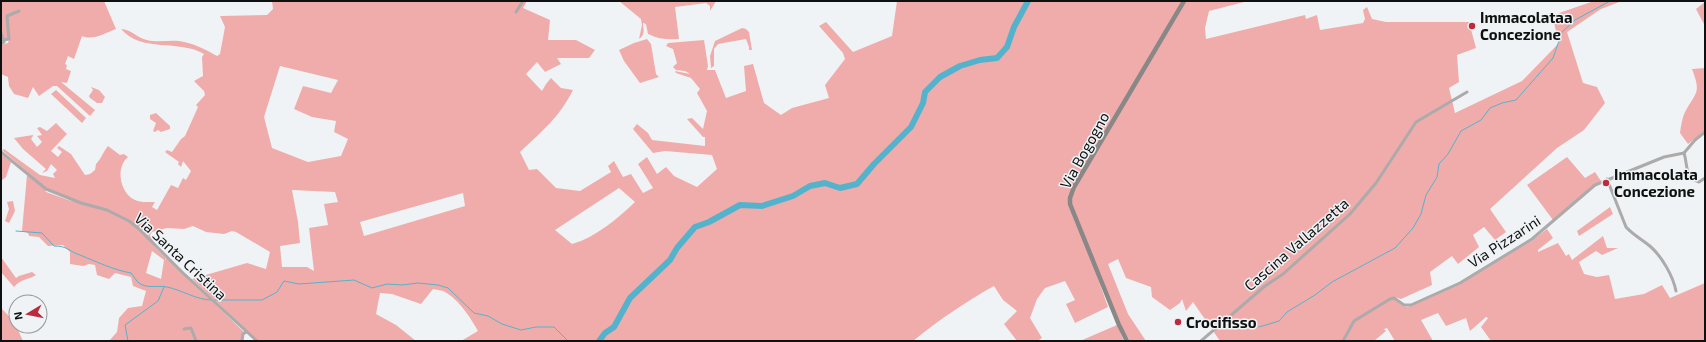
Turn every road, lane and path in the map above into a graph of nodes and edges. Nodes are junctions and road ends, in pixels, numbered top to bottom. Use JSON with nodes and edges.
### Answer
{"nodes":[{"id":1,"x":523,"y":1,"type":"edge"},
{"id":2,"x":1184,"y":1,"type":"edge"},
{"id":3,"x":19,"y":11,"type":"dead end"},
{"id":4,"x":516,"y":12,"type":"dead end"},
{"id":5,"x":1,"y":33,"type":"edge"},
{"id":6,"x":3,"y":40,"type":"junction"},
{"id":7,"x":1,"y":44,"type":"edge"},
{"id":8,"x":1467,"y":92,"type":"dead end"},
{"id":9,"x":1705,"y":132,"type":"edge"},
{"id":10,"x":1,"y":152,"type":"edge"},
{"id":11,"x":1684,"y":152,"type":"junction"},
{"id":12,"x":1705,"y":178,"type":"edge"},
{"id":13,"x":1607,"y":179,"type":"junction"},
{"id":14,"x":1676,"y":291,"type":"dead end"},
{"id":15,"x":184,"y":329,"type":"dead end"},
{"id":16,"x":246,"y":332,"type":"junction"},
{"id":17,"x":196,"y":341,"type":"edge"},
{"id":18,"x":242,"y":341,"type":"edge"},
{"id":19,"x":257,"y":341,"type":"edge"},
{"id":20,"x":1127,"y":341,"type":"edge"},
{"id":21,"x":1201,"y":341,"type":"edge"},
{"id":22,"x":1343,"y":341,"type":"edge"}],
"edges":[{"from":1,"to":4,"type":"street"},
{"from":2,"to":20,"type":"main road","name":"Via Bogogno"},
{"from":3,"to":6,"type":"street"},
{"from":5,"to":6,"type":"street"},
{"from":6,"to":7,"type":"street"},
{"from":8,"to":21,"type":"street","name":"Cascina Vallazzetta"},
{"from":9,"to":11,"type":"street"},
{"from":10,"to":16,"type":"street","name":"Via Santa Cristina"},
{"from":11,"to":12,"type":"street"},
{"from":11,"to":13,"type":"street","name":"Via Pizzarini"},
{"from":13,"to":14,"type":"street"},
{"from":13,"to":22,"type":"street","name":"Via Pizzarini"},
{"from":15,"to":17,"type":"street"},
{"from":16,"to":18,"type":"street"},
{"from":16,"to":19,"type":"street","name":"Via Santa Cristina"}]}
